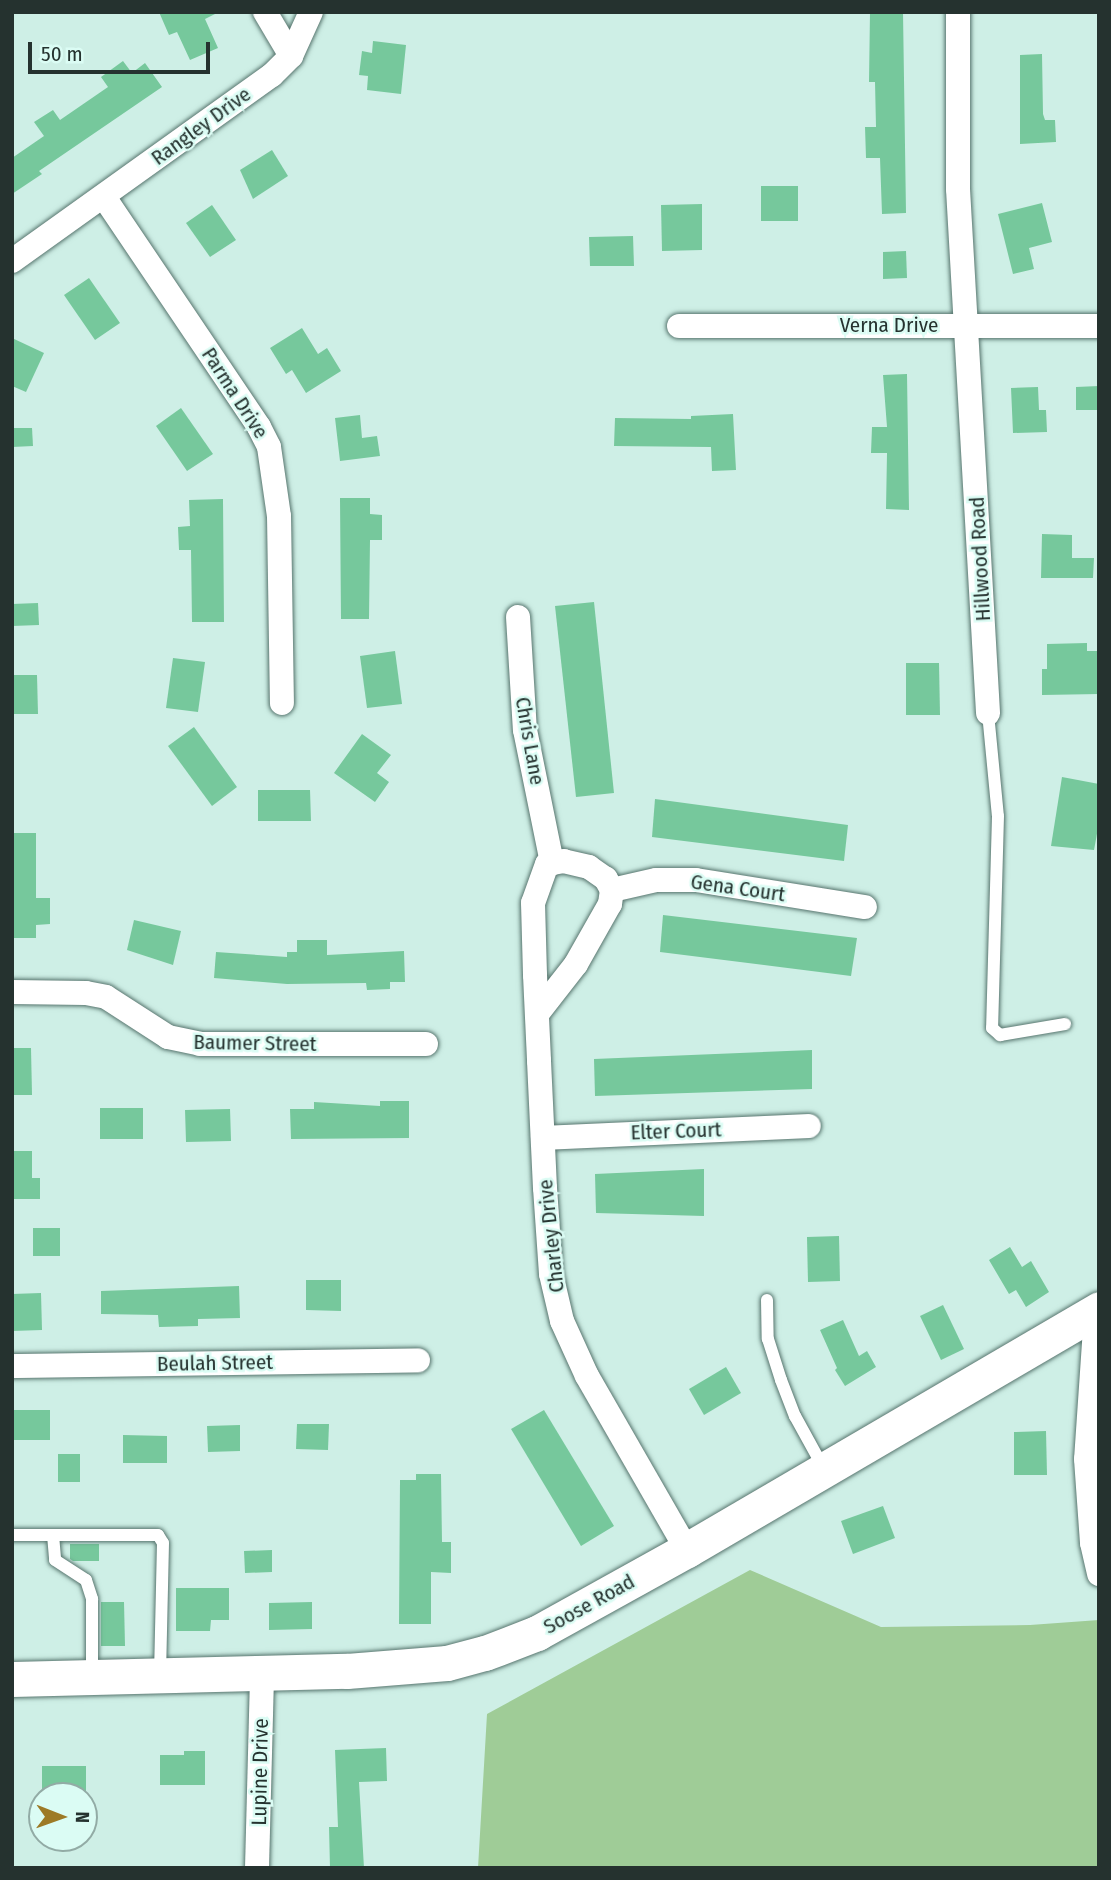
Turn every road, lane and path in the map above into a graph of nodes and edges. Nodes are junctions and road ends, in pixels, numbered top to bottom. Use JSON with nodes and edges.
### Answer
{"nodes":[{"id":1,"x":265,"y":12,"type":"edge"},
{"id":2,"x":311,"y":12,"type":"edge"},
{"id":3,"x":958,"y":12,"type":"edge"},
{"id":4,"x":291,"y":56,"type":"junction"},
{"id":5,"x":104,"y":197,"type":"junction"},
{"id":6,"x":12,"y":261,"type":"edge"},
{"id":7,"x":967,"y":324,"type":"junction"},
{"id":8,"x":679,"y":326,"type":"dead end"},
{"id":9,"x":1099,"y":326,"type":"edge"},
{"id":10,"x":518,"y":617,"type":"dead end"},
{"id":11,"x":282,"y":703,"type":"dead end"},
{"id":12,"x":988,"y":713,"type":"joint"},
{"id":13,"x":552,"y":863,"type":"junction"},
{"id":14,"x":612,"y":890,"type":"junction"},
{"id":15,"x":865,"y":907,"type":"dead end"},
{"id":16,"x":12,"y":992,"type":"edge"},
{"id":17,"x":537,"y":1014,"type":"junction"},
{"id":18,"x":1065,"y":1024,"type":"dead end"},
{"id":19,"x":426,"y":1044,"type":"dead end"},
{"id":20,"x":808,"y":1126,"type":"dead end"},
{"id":21,"x":543,"y":1138,"type":"junction"},
{"id":22,"x":767,"y":1300,"type":"dead end"},
{"id":23,"x":1095,"y":1311,"type":"edge"},
{"id":24,"x":418,"y":1360,"type":"dead end"},
{"id":25,"x":12,"y":1366,"type":"edge"},
{"id":26,"x":824,"y":1470,"type":"junction"},
{"id":27,"x":12,"y":1535,"type":"edge"},
{"id":28,"x":52,"y":1535,"type":"junction"},
{"id":29,"x":687,"y":1550,"type":"junction"},
{"id":30,"x":1099,"y":1574,"type":"edge"},
{"id":31,"x":262,"y":1675,"type":"junction"},
{"id":32,"x":160,"y":1677,"type":"junction"},
{"id":33,"x":92,"y":1678,"type":"junction"},
{"id":34,"x":12,"y":1679,"type":"edge"},
{"id":35,"x":257,"y":1868,"type":"edge"}],
"edges":[{"from":1,"to":4,"type":"street"},
{"from":2,"to":4,"type":"street","name":"Rangley Drive"},
{"from":3,"to":7,"type":"street","name":"Hillwood Road"},
{"from":4,"to":5,"type":"street","name":"Rangley Drive"},
{"from":5,"to":6,"type":"street","name":"Rangley Drive"},
{"from":5,"to":11,"type":"street","name":"Parma Drive"},
{"from":7,"to":8,"type":"street","name":"Verna Drive"},
{"from":7,"to":9,"type":"street","name":"Verna Drive"},
{"from":7,"to":12,"type":"street","name":"Hillwood Road"},
{"from":10,"to":13,"type":"street","name":"Chris Lane"},
{"from":12,"to":18,"type":"lane","name":"Hillwood Road"},
{"from":13,"to":14,"type":"street"},
{"from":13,"to":17,"type":"street","name":"Charley Drive"},
{"from":14,"to":15,"type":"street","name":"Gena Court"},
{"from":14,"to":17,"type":"street"},
{"from":16,"to":19,"type":"street","name":"Baumer Street"},
{"from":17,"to":21,"type":"street","name":"Charley Drive"},
{"from":20,"to":21,"type":"street","name":"Elter Court"},
{"from":21,"to":29,"type":"street","name":"Charley Drive"},
{"from":22,"to":26,"type":"lane"},
{"from":23,"to":26,"type":"street","name":"Soose Road"},
{"from":23,"to":30,"type":"street"},
{"from":24,"to":25,"type":"street","name":"Beulah Street"},
{"from":26,"to":29,"type":"street","name":"Soose Road"},
{"from":27,"to":28,"type":"lane"},
{"from":28,"to":32,"type":"lane"},
{"from":28,"to":33,"type":"lane"},
{"from":29,"to":31,"type":"street","name":"Soose Road"},
{"from":31,"to":32,"type":"street","name":"Soose Road"},
{"from":31,"to":35,"type":"street","name":"Lupine Drive"},
{"from":32,"to":33,"type":"street","name":"Soose Road"},
{"from":33,"to":34,"type":"street","name":"Soose Road"}]}
